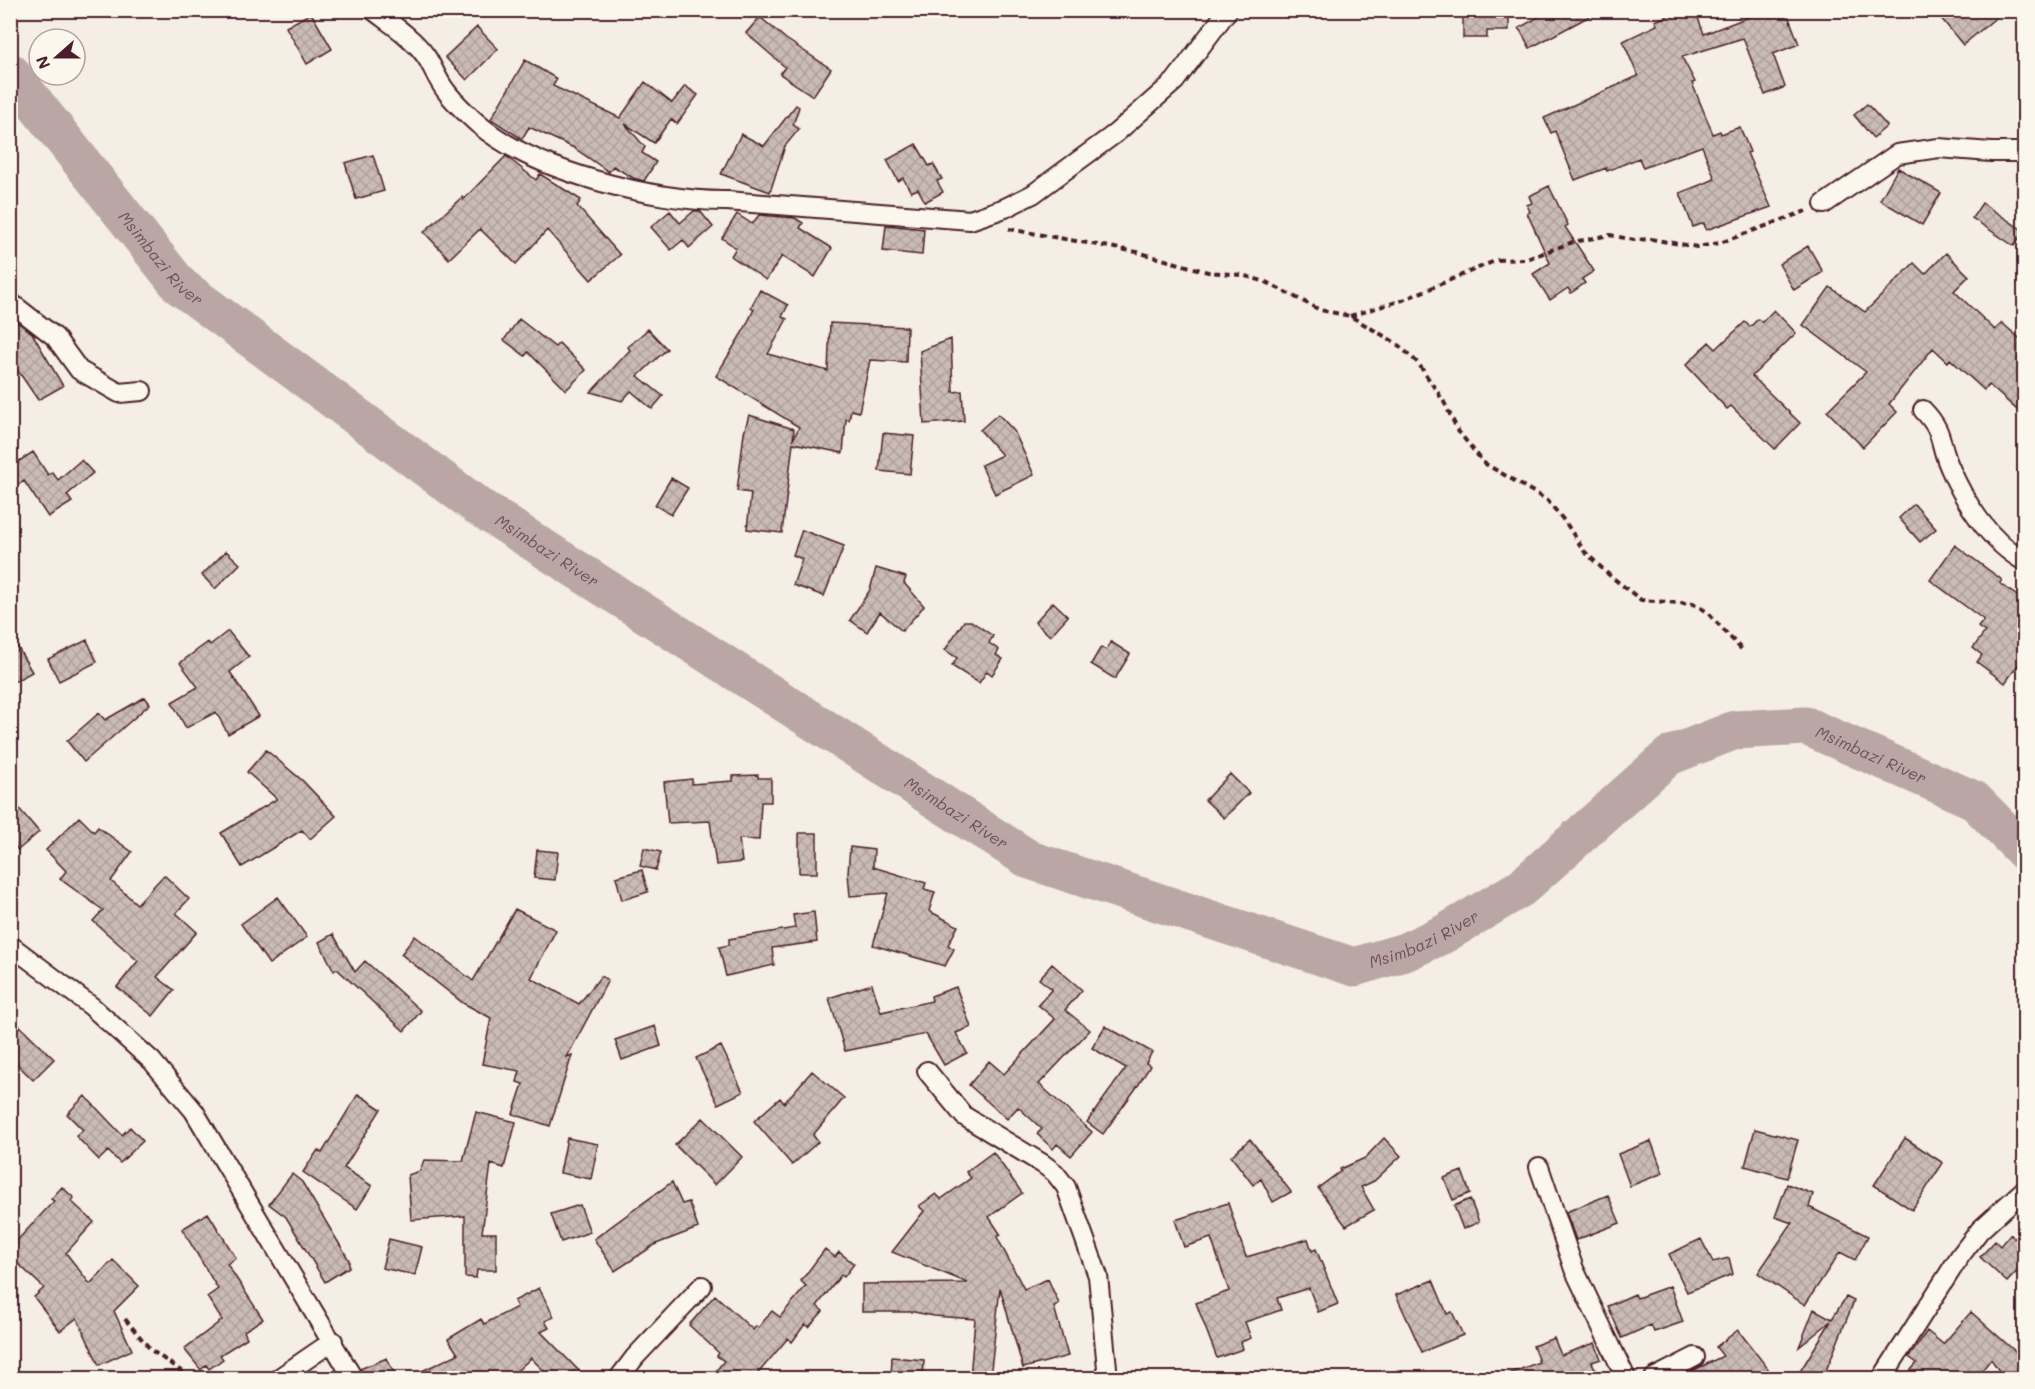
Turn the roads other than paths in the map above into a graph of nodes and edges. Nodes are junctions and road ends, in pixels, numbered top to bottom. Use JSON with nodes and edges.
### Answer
{"nodes":[{"id":1,"x":373,"y":10,"type":"edge"},
{"id":2,"x":1228,"y":10,"type":"edge"},
{"id":3,"x":2025,"y":152,"type":"edge"},
{"id":4,"x":1824,"y":204,"type":"road end"},
{"id":5,"x":10,"y":302,"type":"edge"},
{"id":6,"x":142,"y":391,"type":"dead end"},
{"id":7,"x":1923,"y":410,"type":"dead end"},
{"id":8,"x":2025,"y":561,"type":"edge"},
{"id":9,"x":10,"y":945,"type":"edge"},
{"id":10,"x":927,"y":1071,"type":"dead end"},
{"id":11,"x":1539,"y":1167,"type":"dead end"},
{"id":12,"x":2025,"y":1190,"type":"edge"},
{"id":13,"x":702,"y":1286,"type":"dead end"},
{"id":14,"x":333,"y":1341,"type":"junction"},
{"id":15,"x":1695,"y":1357,"type":"dead end"},
{"id":16,"x":279,"y":1378,"type":"edge"},
{"id":17,"x":353,"y":1378,"type":"edge"},
{"id":18,"x":619,"y":1378,"type":"edge"},
{"id":19,"x":1108,"y":1378,"type":"edge"},
{"id":20,"x":1626,"y":1378,"type":"edge"},
{"id":21,"x":1654,"y":1378,"type":"edge"},
{"id":22,"x":1882,"y":1378,"type":"edge"}],
"edges":[{"from":1,"to":2,"type":"street"},
{"from":3,"to":4,"type":"street"},
{"from":5,"to":6,"type":"street"},
{"from":7,"to":8,"type":"street"},
{"from":9,"to":14,"type":"street"},
{"from":10,"to":19,"type":"street"},
{"from":11,"to":20,"type":"street"},
{"from":12,"to":22,"type":"street"},
{"from":13,"to":18,"type":"street"},
{"from":14,"to":16,"type":"street"},
{"from":14,"to":17,"type":"street"},
{"from":15,"to":21,"type":"street"}]}
